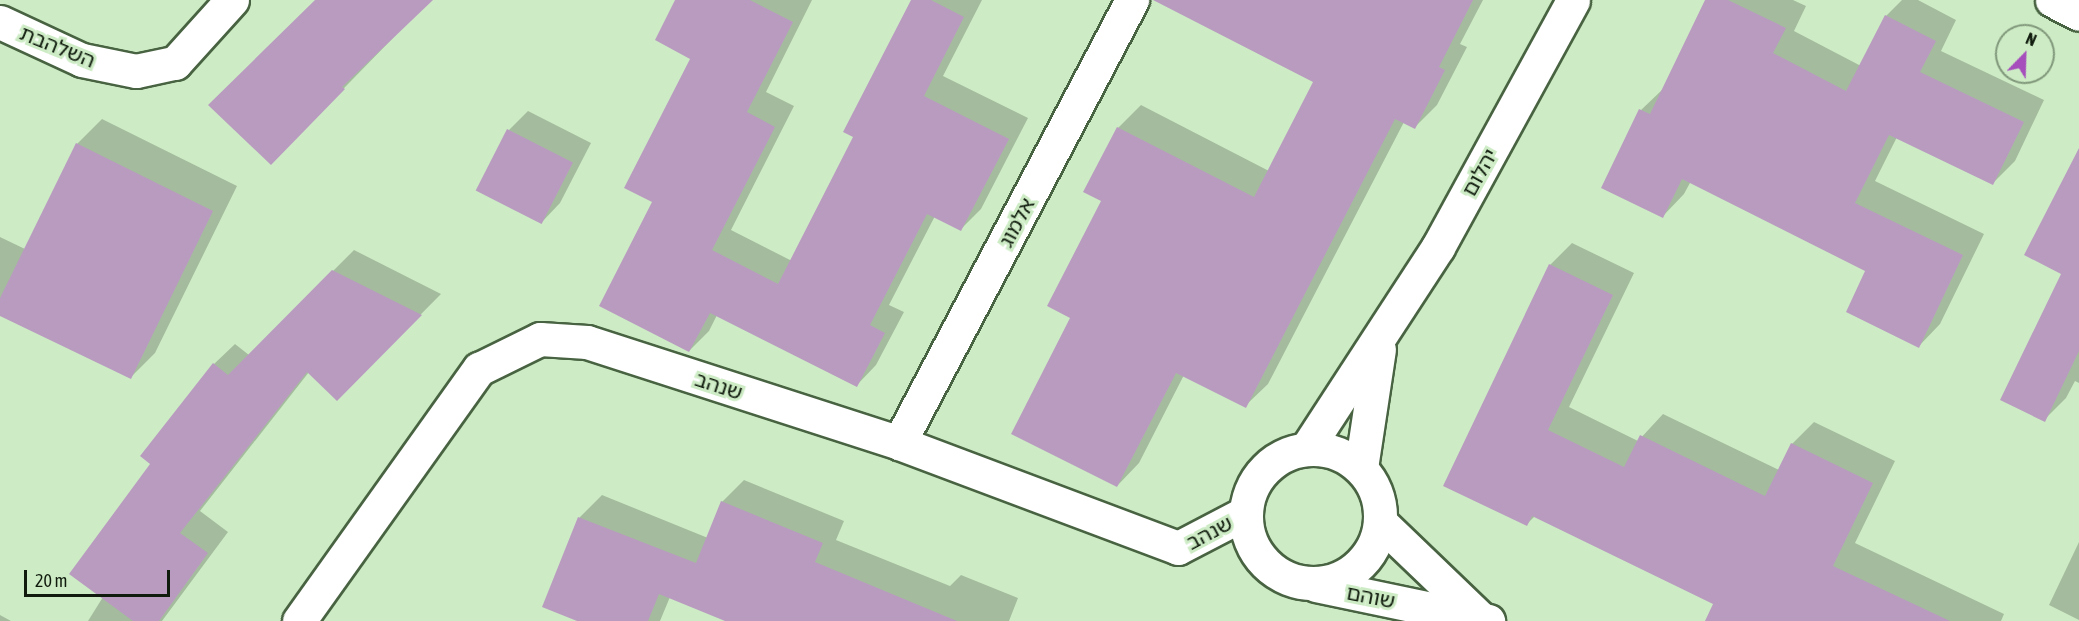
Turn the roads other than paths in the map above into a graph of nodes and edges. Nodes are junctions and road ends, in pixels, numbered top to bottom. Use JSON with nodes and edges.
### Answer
{"nodes":[{"id":1,"x":232,"y":0,"type":"edge"},
{"id":2,"x":1132,"y":0,"type":"edge"},
{"id":3,"x":1574,"y":0,"type":"edge"},
{"id":4,"x":2052,"y":0,"type":"edge"},
{"id":5,"x":2079,"y":14,"type":"edge"},
{"id":6,"x":0,"y":22,"type":"edge"},
{"id":7,"x":1380,"y":341,"type":"junction"},
{"id":8,"x":899,"y":443,"type":"junction"},
{"id":9,"x":1307,"y":448,"type":"junction"},
{"id":10,"x":1360,"y":468,"type":"junction"},
{"id":11,"x":1245,"y":513,"type":"junction"},
{"id":12,"x":1381,"y":523,"type":"junction"},
{"id":13,"x":1299,"y":581,"type":"junction"},
{"id":14,"x":1483,"y":619,"type":"edge"},
{"id":15,"x":299,"y":621,"type":"edge"}],
"edges":[{"from":1,"to":6,"type":"street","name":"השלהבת"},
{"from":2,"to":8,"type":"street","name":"אלמוג"},
{"from":3,"to":7,"type":"street","name":"יהלום"},
{"from":4,"to":5,"type":"street"},
{"from":7,"to":9,"type":"street","name":"יהלום"},
{"from":7,"to":10,"type":"street","name":"יהלום"},
{"from":8,"to":11,"type":"street","name":"שנהב"},
{"from":8,"to":15,"type":"street","name":"שנהב"},
{"from":9,"to":10,"type":"street"},
{"from":9,"to":11,"type":"street"},
{"from":10,"to":12,"type":"street"},
{"from":11,"to":13,"type":"street"},
{"from":12,"to":13,"type":"street"},
{"from":12,"to":14,"type":"street","name":"שוהם"},
{"from":13,"to":14,"type":"street","name":"שוהם"}]}
